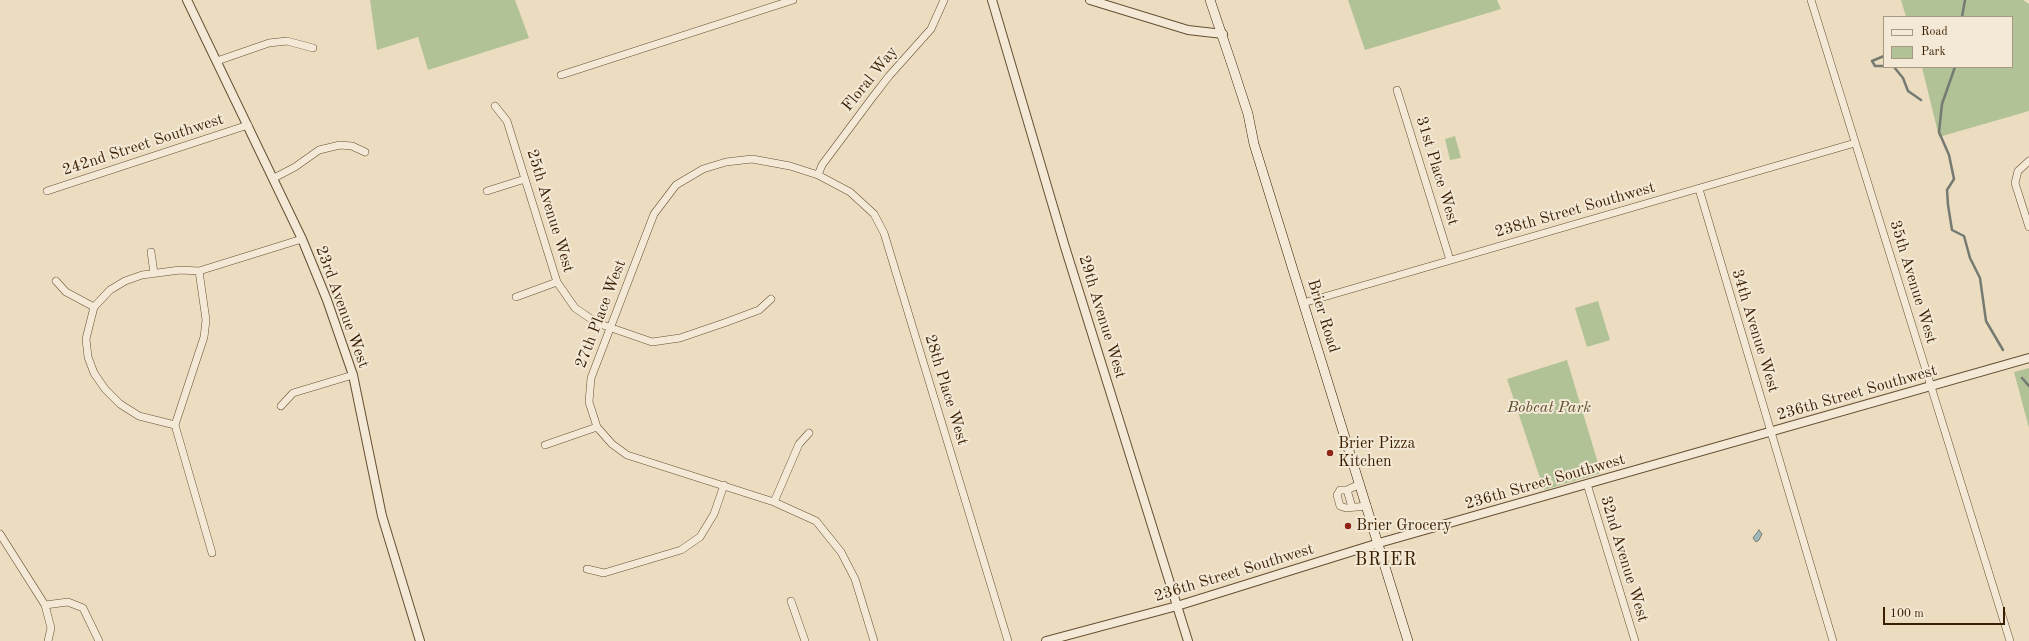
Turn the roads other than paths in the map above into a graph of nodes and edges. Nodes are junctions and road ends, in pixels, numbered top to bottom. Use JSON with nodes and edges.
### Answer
{"nodes":[{"id":1,"x":187,"y":0,"type":"edge"},
{"id":2,"x":793,"y":0,"type":"edge"},
{"id":3,"x":944,"y":0,"type":"edge"},
{"id":4,"x":992,"y":0,"type":"edge"},
{"id":5,"x":1090,"y":0,"type":"edge"},
{"id":6,"x":1210,"y":0,"type":"edge"},
{"id":7,"x":1811,"y":0,"type":"edge"},
{"id":8,"x":1223,"y":34,"type":"junction"},
{"id":9,"x":313,"y":48,"type":"dead end"},
{"id":10,"x":217,"y":61,"type":"junction"},
{"id":11,"x":561,"y":75,"type":"dead end"},
{"id":12,"x":1397,"y":90,"type":"dead end"},
{"id":13,"x":495,"y":106,"type":"dead end"},
{"id":14,"x":248,"y":125,"type":"junction"},
{"id":15,"x":1855,"y":143,"type":"junction"},
{"id":16,"x":365,"y":152,"type":"dead end"},
{"id":17,"x":2029,"y":161,"type":"edge"},
{"id":18,"x":818,"y":175,"type":"junction"},
{"id":19,"x":274,"y":178,"type":"junction"},
{"id":20,"x":525,"y":179,"type":"junction"},
{"id":21,"x":1699,"y":189,"type":"junction"},
{"id":22,"x":47,"y":191,"type":"dead end"},
{"id":23,"x":487,"y":191,"type":"dead end"},
{"id":24,"x":2029,"y":227,"type":"edge"},
{"id":25,"x":302,"y":239,"type":"junction"},
{"id":26,"x":151,"y":252,"type":"dead end"},
{"id":27,"x":1450,"y":260,"type":"junction"},
{"id":28,"x":199,"y":271,"type":"junction"},
{"id":29,"x":154,"y":273,"type":"junction"},
{"id":30,"x":56,"y":280,"type":"dead end"},
{"id":31,"x":557,"y":282,"type":"junction"},
{"id":32,"x":516,"y":297,"type":"dead end"},
{"id":33,"x":771,"y":299,"type":"dead end"},
{"id":34,"x":1303,"y":303,"type":"junction"},
{"id":35,"x":94,"y":307,"type":"junction"},
{"id":36,"x":611,"y":329,"type":"junction"},
{"id":37,"x":2029,"y":358,"type":"edge"},
{"id":38,"x":353,"y":375,"type":"junction"},
{"id":39,"x":1930,"y":387,"type":"junction"},
{"id":40,"x":281,"y":406,"type":"dead end"},
{"id":41,"x":175,"y":425,"type":"junction"},
{"id":42,"x":598,"y":427,"type":"junction"},
{"id":43,"x":1772,"y":432,"type":"junction"},
{"id":44,"x":809,"y":433,"type":"dead end"},
{"id":45,"x":545,"y":445,"type":"dead end"},
{"id":46,"x":1360,"y":484,"type":"junction"},
{"id":47,"x":1587,"y":484,"type":"junction"},
{"id":48,"x":724,"y":485,"type":"junction"},
{"id":49,"x":1347,"y":490,"type":"junction"},
{"id":50,"x":774,"y":502,"type":"junction"},
{"id":51,"x":1367,"y":506,"type":"junction"},
{"id":52,"x":1352,"y":507,"type":"junction"},
{"id":53,"x":0,"y":534,"type":"edge"},
{"id":54,"x":1378,"y":543,"type":"junction"},
{"id":55,"x":212,"y":553,"type":"dead end"},
{"id":56,"x":587,"y":569,"type":"dead end"},
{"id":57,"x":791,"y":601,"type":"dead end"},
{"id":58,"x":45,"y":605,"type":"junction"},
{"id":59,"x":1177,"y":606,"type":"junction"},
{"id":60,"x":1072,"y":638,"type":"edge"},
{"id":61,"x":48,"y":641,"type":"edge"},
{"id":62,"x":99,"y":641,"type":"edge"},
{"id":63,"x":420,"y":641,"type":"edge"},
{"id":64,"x":805,"y":641,"type":"edge"},
{"id":65,"x":874,"y":641,"type":"edge"},
{"id":66,"x":1008,"y":641,"type":"edge"},
{"id":67,"x":1046,"y":641,"type":"edge"},
{"id":68,"x":1188,"y":641,"type":"edge"},
{"id":69,"x":1408,"y":641,"type":"edge"},
{"id":70,"x":1635,"y":641,"type":"edge"},
{"id":71,"x":1833,"y":641,"type":"edge"},
{"id":72,"x":2010,"y":641,"type":"edge"}],
"edges":[{"from":1,"to":10,"type":"street","name":"23rd Avenue West"},
{"from":2,"to":11,"type":"street"},
{"from":3,"to":18,"type":"street","name":"Floral Way"},
{"from":4,"to":59,"type":"street","name":"29th Avenue West"},
{"from":5,"to":8,"type":"street"},
{"from":6,"to":8,"type":"main road","name":"Brier Road"},
{"from":7,"to":15,"type":"street","name":"35th Avenue West"},
{"from":8,"to":34,"type":"main road","name":"Brier Road"},
{"from":9,"to":10,"type":"street"},
{"from":10,"to":14,"type":"street","name":"23rd Avenue West"},
{"from":12,"to":27,"type":"street","name":"31st Place West"},
{"from":13,"to":20,"type":"street","name":"25th Avenue West"},
{"from":14,"to":19,"type":"street","name":"23rd Avenue West"},
{"from":14,"to":22,"type":"street","name":"242nd Street Southwest"},
{"from":15,"to":21,"type":"street","name":"238th Street Southwest"},
{"from":15,"to":39,"type":"street","name":"35th Avenue West"},
{"from":16,"to":19,"type":"street"},
{"from":17,"to":24,"type":"street"},
{"from":18,"to":36,"type":"street","name":"27th Place West"},
{"from":18,"to":66,"type":"street","name":"28th Place West"},
{"from":19,"to":25,"type":"street","name":"23rd Avenue West"},
{"from":20,"to":23,"type":"street"},
{"from":20,"to":31,"type":"street","name":"25th Avenue West"},
{"from":21,"to":27,"type":"street","name":"238th Street Southwest"},
{"from":21,"to":43,"type":"street","name":"34th Avenue West"},
{"from":25,"to":28,"type":"street"},
{"from":25,"to":38,"type":"street","name":"23rd Avenue West"},
{"from":26,"to":29,"type":"street"},
{"from":27,"to":34,"type":"street","name":"238th Street Southwest"},
{"from":28,"to":29,"type":"street"},
{"from":28,"to":41,"type":"street"},
{"from":29,"to":35,"type":"street"},
{"from":30,"to":35,"type":"street"},
{"from":31,"to":32,"type":"street"},
{"from":31,"to":36,"type":"street","name":"25th Avenue West"},
{"from":33,"to":36,"type":"street","name":"25th Avenue West"},
{"from":34,"to":46,"type":"main road","name":"Brier Road"},
{"from":35,"to":41,"type":"street"},
{"from":36,"to":42,"type":"street","name":"27th Place West"},
{"from":37,"to":39,"type":"street","name":"236th Street Southwest"},
{"from":38,"to":40,"type":"street"},
{"from":38,"to":63,"type":"street","name":"23rd Avenue West"},
{"from":39,"to":43,"type":"street","name":"236th Street Southwest"},
{"from":39,"to":72,"type":"street","name":"35th Avenue West"},
{"from":41,"to":55,"type":"street"},
{"from":42,"to":45,"type":"street"},
{"from":42,"to":48,"type":"street","name":"27th Place West"},
{"from":43,"to":47,"type":"street","name":"236th Street Southwest"},
{"from":43,"to":71,"type":"street","name":"34th Avenue West"},
{"from":44,"to":50,"type":"street"},
{"from":46,"to":49,"type":"street"},
{"from":46,"to":51,"type":"main road","name":"Brier Road"},
{"from":47,"to":54,"type":"street","name":"236th Street Southwest"},
{"from":47,"to":70,"type":"street","name":"32nd Avenue West"},
{"from":48,"to":50,"type":"street","name":"27th Place West"},
{"from":48,"to":56,"type":"street"},
{"from":49,"to":52,"type":"street"},
{"from":49,"to":52,"type":"street"},
{"from":50,"to":65,"type":"street","name":"27th Place West"},
{"from":51,"to":52,"type":"street"},
{"from":51,"to":54,"type":"main road","name":"Brier Road"},
{"from":53,"to":58,"type":"street"},
{"from":54,"to":59,"type":"street","name":"236th Street Southwest"},
{"from":54,"to":69,"type":"main road","name":"Brier Road"},
{"from":57,"to":64,"type":"street"},
{"from":58,"to":61,"type":"street"},
{"from":58,"to":62,"type":"street"},
{"from":59,"to":60,"type":"street","name":"236th Street Southwest"},
{"from":59,"to":68,"type":"street","name":"29th Avenue West"},
{"from":60,"to":67,"type":"street","name":"236th Street Southwest"}]}
